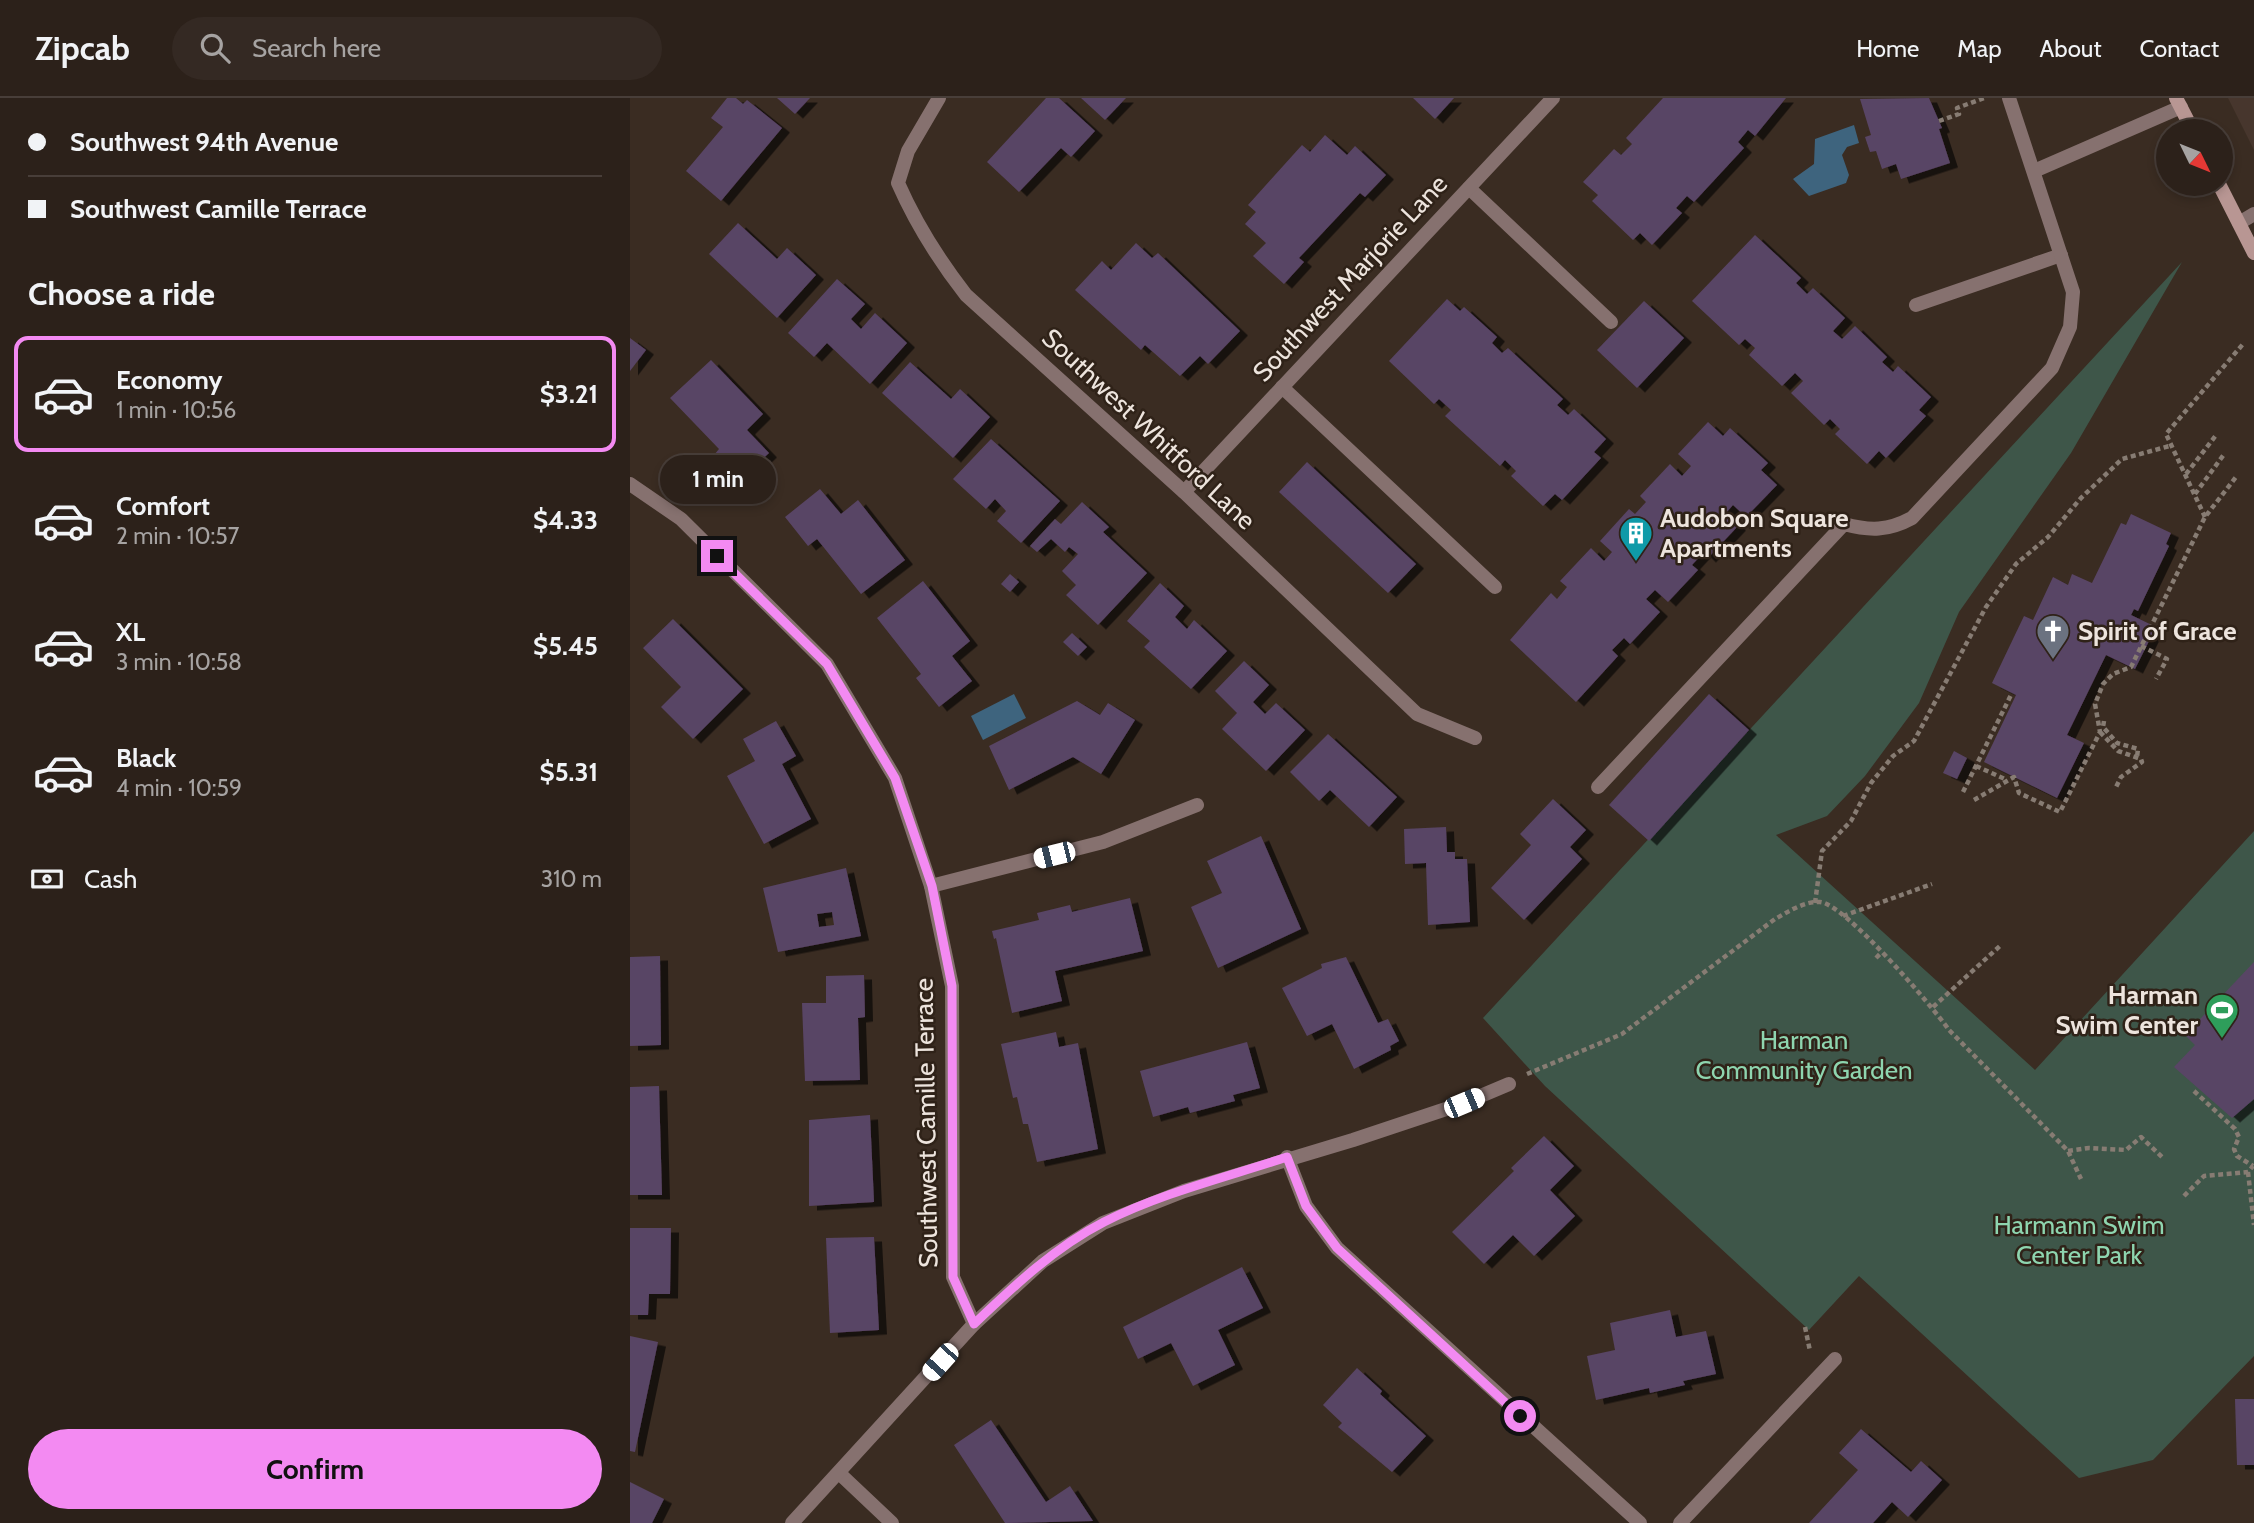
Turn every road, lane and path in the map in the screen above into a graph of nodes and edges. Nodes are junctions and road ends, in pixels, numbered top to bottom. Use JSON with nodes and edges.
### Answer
{"nodes":[{"id":1,"x":939,"y":98,"type":"edge"},
{"id":2,"x":1553,"y":98,"type":"edge"},
{"id":3,"x":1984,"y":98,"type":"edge"},
{"id":4,"x":2009,"y":98,"type":"edge"},
{"id":5,"x":2178,"y":103,"type":"edge"},
{"id":6,"x":2187,"y":119,"type":"edge"},
{"id":7,"x":1939,"y":121,"type":"dead end"},
{"id":8,"x":2034,"y":171,"type":"junction"},
{"id":9,"x":1469,"y":188,"type":"junction"},
{"id":10,"x":2225,"y":196,"type":"edge"},
{"id":11,"x":2254,"y":214,"type":"edge"},
{"id":12,"x":2239,"y":223,"type":"junction"},
{"id":13,"x":2254,"y":253,"type":"edge"},
{"id":14,"x":2061,"y":255,"type":"junction"},
{"id":15,"x":1916,"y":305,"type":"dead end"},
{"id":16,"x":1611,"y":322,"type":"dead end"},
{"id":17,"x":2243,"y":344,"type":"dead end"},
{"id":18,"x":1282,"y":387,"type":"junction"},
{"id":19,"x":2217,"y":434,"type":"dead end"},
{"id":20,"x":2173,"y":445,"type":"junction"},
{"id":21,"x":2225,"y":453,"type":"dead end"},
{"id":22,"x":2186,"y":474,"type":"junction"},
{"id":23,"x":2236,"y":477,"type":"dead end"},
{"id":24,"x":630,"y":484,"type":"edge"},
{"id":25,"x":1184,"y":492,"type":"junction"},
{"id":26,"x":2195,"y":494,"type":"junction"},
{"id":27,"x":2206,"y":517,"type":"junction"},
{"id":28,"x":1494,"y":587,"type":"dead end"},
{"id":29,"x":2141,"y":646,"type":"junction"},
{"id":30,"x":2156,"y":679,"type":"dead end"},
{"id":31,"x":2012,"y":693,"type":"dead end"},
{"id":32,"x":2104,"y":720,"type":"dead end"},
{"id":33,"x":2100,"y":732,"type":"junction"},
{"id":34,"x":1475,"y":738,"type":"dead end"},
{"id":35,"x":2137,"y":757,"type":"junction"},
{"id":36,"x":1976,"y":766,"type":"junction"},
{"id":37,"x":2007,"y":781,"type":"junction"},
{"id":38,"x":1598,"y":787,"type":"dead end"},
{"id":39,"x":2116,"y":787,"type":"dead end"},
{"id":40,"x":1963,"y":792,"type":"dead end"},
{"id":41,"x":1974,"y":800,"type":"dead end"},
{"id":42,"x":1197,"y":805,"type":"dead end"},
{"id":43,"x":1932,"y":884,"type":"dead end"},
{"id":44,"x":932,"y":886,"type":"junction"},
{"id":45,"x":1815,"y":903,"type":"junction"},
{"id":46,"x":1843,"y":916,"type":"junction"},
{"id":47,"x":2001,"y":945,"type":"dead end"},
{"id":48,"x":1881,"y":953,"type":"junction"},
{"id":49,"x":1875,"y":958,"type":"dead end"},
{"id":50,"x":1933,"y":1007,"type":"junction"},
{"id":51,"x":1509,"y":1084,"type":"joint"},
{"id":52,"x":2194,"y":1091,"type":"dead end"},
{"id":53,"x":2068,"y":1151,"type":"junction"},
{"id":54,"x":1287,"y":1157,"type":"junction"},
{"id":55,"x":2163,"y":1158,"type":"dead end"},
{"id":56,"x":2253,"y":1166,"type":"edge"},
{"id":57,"x":2248,"y":1171,"type":"junction"},
{"id":58,"x":2081,"y":1179,"type":"dead end"},
{"id":59,"x":2184,"y":1196,"type":"dead end"},
{"id":60,"x":2254,"y":1225,"type":"edge"},
{"id":61,"x":974,"y":1324,"type":"junction"},
{"id":62,"x":1835,"y":1359,"type":"dead end"},
{"id":63,"x":839,"y":1473,"type":"junction"},
{"id":64,"x":792,"y":1523,"type":"edge"},
{"id":65,"x":892,"y":1523,"type":"edge"},
{"id":66,"x":1640,"y":1523,"type":"edge"},
{"id":67,"x":1680,"y":1523,"type":"edge"}],
"edges":[{"from":1,"to":25,"type":"street","name":"Southwest Whitford Lane"},
{"from":2,"to":9,"type":"street","name":"Southwest Marjorie Lane"},
{"from":3,"to":7,"type":"path"},
{"from":4,"to":8,"type":"street"},
{"from":5,"to":6,"type":"main road"},
{"from":5,"to":8,"type":"street"},
{"from":8,"to":14,"type":"street"},
{"from":9,"to":16,"type":"street"},
{"from":9,"to":18,"type":"street","name":"Southwest Marjorie Lane"},
{"from":10,"to":12,"type":"main road"},
{"from":11,"to":12,"type":"street"},
{"from":12,"to":13,"type":"main road"},
{"from":14,"to":15,"type":"street"},
{"from":14,"to":38,"type":"street"},
{"from":17,"to":20,"type":"path"},
{"from":18,"to":25,"type":"street","name":"Southwest Marjorie Lane"},
{"from":18,"to":28,"type":"street"},
{"from":19,"to":22,"type":"path"},
{"from":20,"to":22,"type":"path"},
{"from":20,"to":45,"type":"path"},
{"from":21,"to":26,"type":"path"},
{"from":22,"to":26,"type":"path"},
{"from":23,"to":27,"type":"path"},
{"from":24,"to":44,"type":"street","name":"Southwest Camille Terrace"},
{"from":25,"to":34,"type":"street","name":"Southwest Whitford Lane"},
{"from":26,"to":27,"type":"path"},
{"from":27,"to":29,"type":"path"},
{"from":29,"to":30,"type":"path"},
{"from":29,"to":33,"type":"path"},
{"from":31,"to":36,"type":"path"},
{"from":32,"to":35,"type":"path"},
{"from":33,"to":35,"type":"path"},
{"from":33,"to":37,"type":"path"},
{"from":35,"to":39,"type":"path"},
{"from":36,"to":37,"type":"path"},
{"from":36,"to":40,"type":"path"},
{"from":37,"to":41,"type":"path"},
{"from":42,"to":44,"type":"street"},
{"from":43,"to":46,"type":"path"},
{"from":44,"to":61,"type":"street","name":"Southwest Camille Terrace"},
{"from":45,"to":46,"type":"path"},
{"from":45,"to":51,"type":"path"},
{"from":46,"to":48,"type":"path"},
{"from":47,"to":50,"type":"path"},
{"from":48,"to":49,"type":"path"},
{"from":48,"to":50,"type":"path"},
{"from":50,"to":53,"type":"path"},
{"from":51,"to":54,"type":"street"},
{"from":52,"to":56,"type":"path"},
{"from":53,"to":55,"type":"path"},
{"from":53,"to":58,"type":"path"},
{"from":54,"to":61,"type":"street"},
{"from":54,"to":66,"type":"street"},
{"from":56,"to":57,"type":"path"},
{"from":57,"to":59,"type":"path"},
{"from":57,"to":60,"type":"path"},
{"from":61,"to":63,"type":"street"},
{"from":62,"to":67,"type":"street"},
{"from":63,"to":64,"type":"street"},
{"from":63,"to":65,"type":"street"}]}
